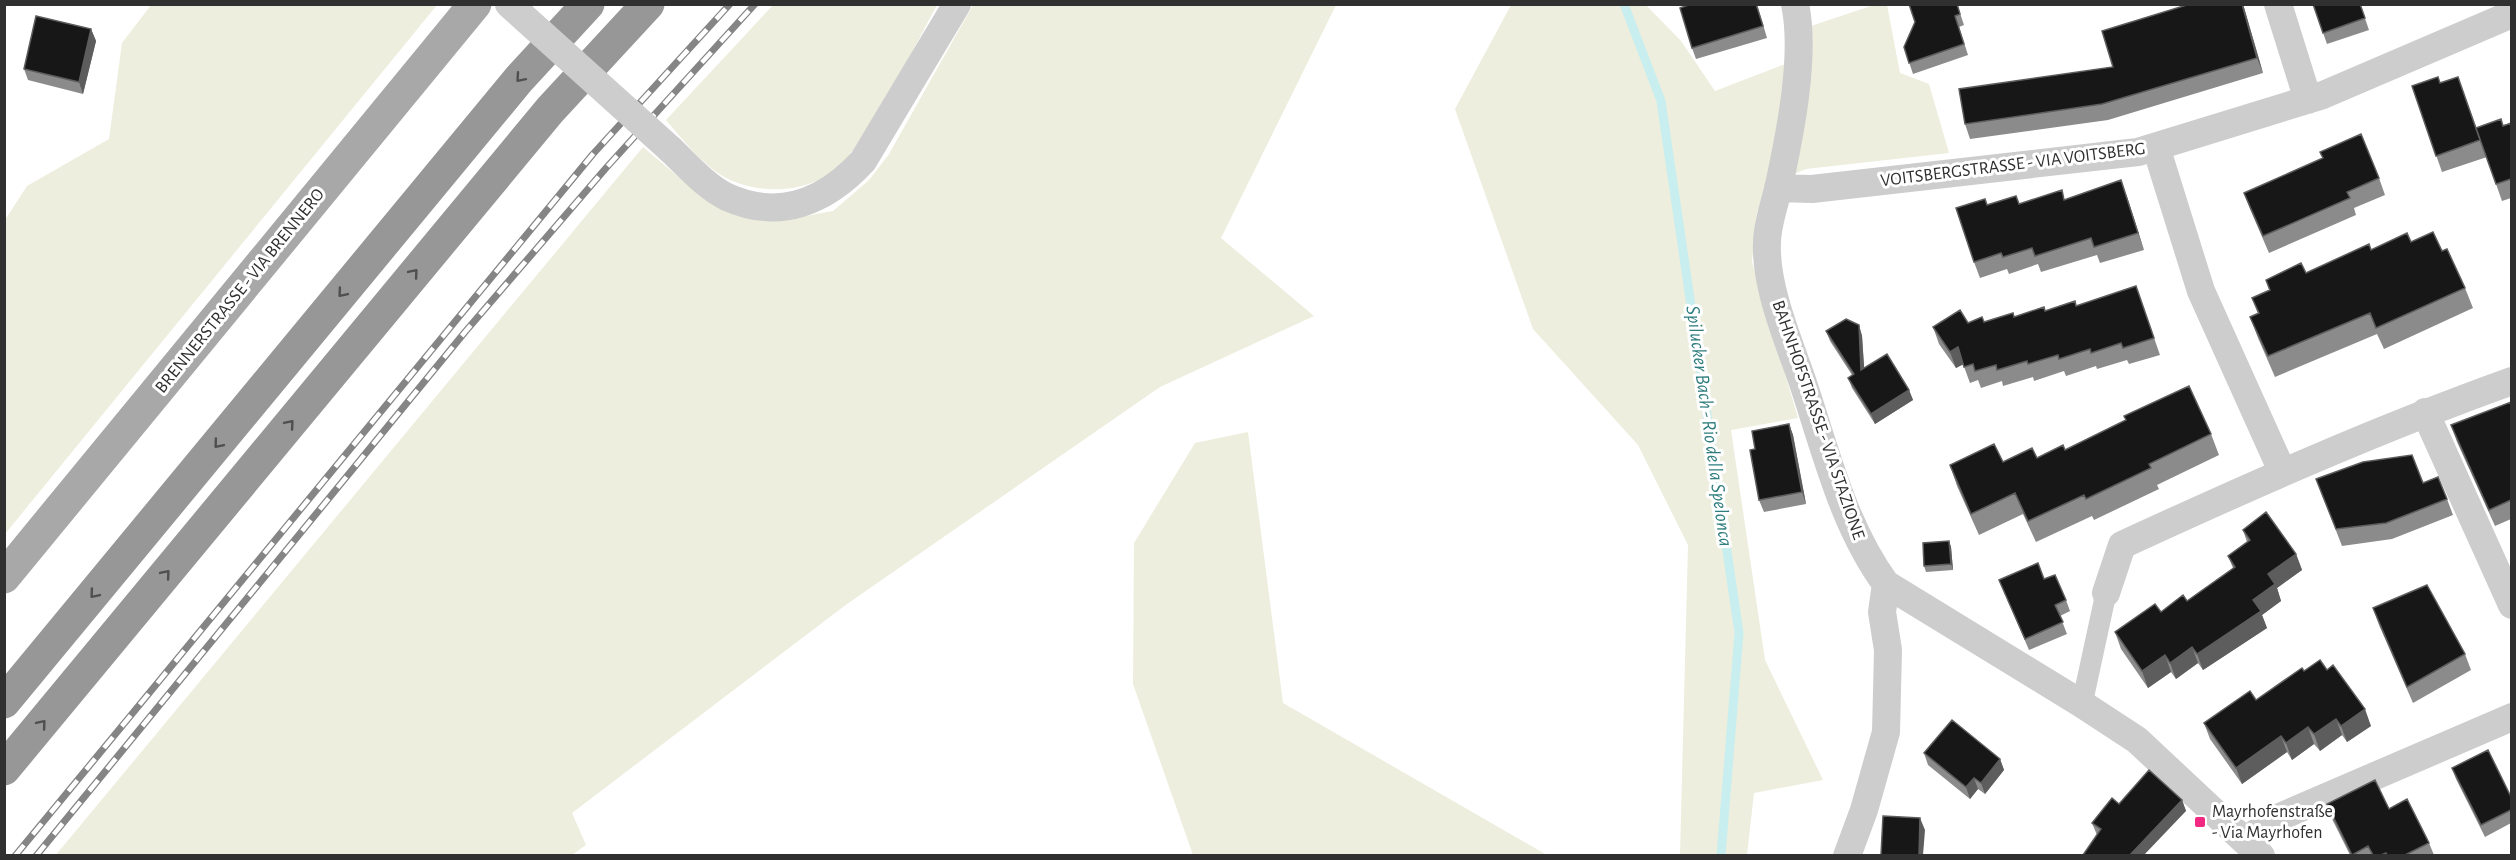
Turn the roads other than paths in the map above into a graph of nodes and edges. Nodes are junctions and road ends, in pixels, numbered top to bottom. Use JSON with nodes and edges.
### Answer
{"nodes":[{"id":1,"x":475,"y":4,"type":"edge"},
{"id":2,"x":509,"y":4,"type":"edge"},
{"id":3,"x":588,"y":4,"type":"edge"},
{"id":4,"x":648,"y":4,"type":"edge"},
{"id":5,"x":957,"y":4,"type":"edge"},
{"id":6,"x":1795,"y":4,"type":"edge"},
{"id":7,"x":2278,"y":4,"type":"edge"},
{"id":8,"x":2511,"y":14,"type":"edge"},
{"id":9,"x":2308,"y":100,"type":"junction"},
{"id":10,"x":2157,"y":147,"type":"junction"},
{"id":11,"x":1778,"y":188,"type":"junction"},
{"id":12,"x":2511,"y":381,"type":"edge"},
{"id":13,"x":2425,"y":412,"type":"junction"},
{"id":14,"x":2282,"y":471,"type":"junction"},
{"id":15,"x":4,"y":577,"type":"edge"},
{"id":16,"x":1886,"y":585,"type":"junction"},
{"id":17,"x":2106,"y":593,"type":"joint"},
{"id":18,"x":2511,"y":605,"type":"edge"},
{"id":19,"x":4,"y":702,"type":"edge"},
{"id":20,"x":2082,"y":704,"type":"junction"},
{"id":21,"x":2511,"y":717,"type":"edge"},
{"id":22,"x":4,"y":769,"type":"edge"},
{"id":23,"x":2253,"y":848,"type":"edge"},
{"id":24,"x":1847,"y":855,"type":"edge"}],
"edges":[{"from":1,"to":15,"type":"main road","name":"BRENNERSTRASSE - VIA BRENNERO"},
{"from":2,"to":5,"type":"street","bridge":true},
{"from":3,"to":19,"type":"highway","one_way":true},
{"from":22,"to":4,"type":"highway","one_way":true},
{"from":6,"to":11,"type":"street","name":"BAHNHOFSTRASSE - VIA STAZIONE"},
{"from":7,"to":9,"type":"street"},
{"from":8,"to":9,"type":"street","name":"VOITSBERGSTRASSE - VIA VOITSBERG"},
{"from":9,"to":10,"type":"street","name":"VOITSBERGSTRASSE - VIA VOITSBERG"},
{"from":10,"to":11,"type":"street","name":"VOITSBERGSTRASSE - VIA VOITSBERG"},
{"from":10,"to":14,"type":"street"},
{"from":11,"to":16,"type":"street","name":"BAHNHOFSTRASSE - VIA STAZIONE"},
{"from":12,"to":13,"type":"street"},
{"from":13,"to":14,"type":"street"},
{"from":13,"to":18,"type":"street"},
{"from":14,"to":17,"type":"street"},
{"from":16,"to":20,"type":"street","name":"BAHNHOFSTRASSE - VIA STAZIONE"},
{"from":16,"to":24,"type":"street"},
{"from":17,"to":20,"type":"street"},
{"from":20,"to":23,"type":"street","name":"BAHNHOFSTRASSE - VIA STAZIONE"},
{"from":21,"to":23,"type":"street"}]}
